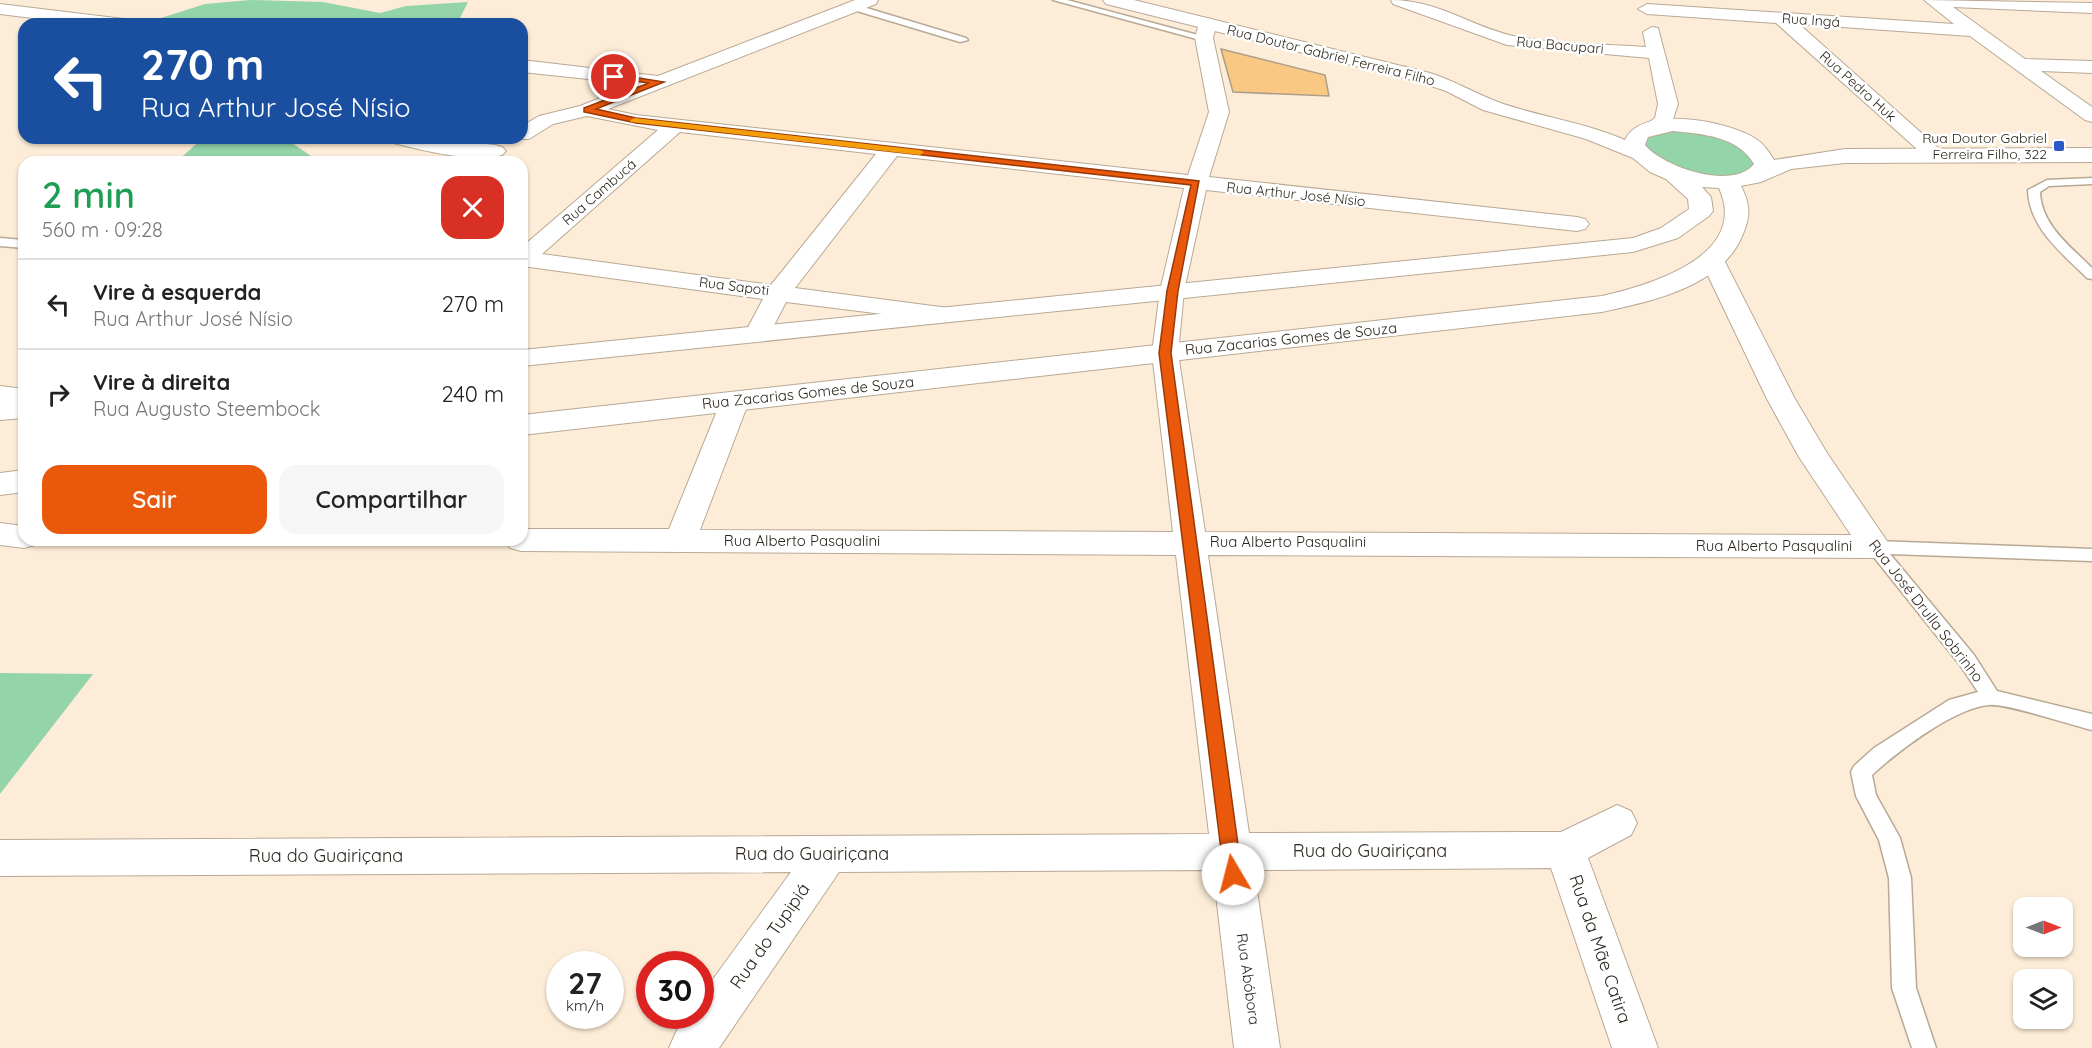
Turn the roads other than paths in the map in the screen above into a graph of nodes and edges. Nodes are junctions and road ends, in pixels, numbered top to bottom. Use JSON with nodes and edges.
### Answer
{"nodes":[{"id":1,"x":82,"y":0,"type":"edge"},
{"id":2,"x":870,"y":0,"type":"edge"},
{"id":3,"x":1057,"y":0,"type":"edge"},
{"id":4,"x":1112,"y":0,"type":"edge"},
{"id":5,"x":1399,"y":0,"type":"edge"},
{"id":6,"x":1932,"y":0,"type":"edge"},
{"id":7,"x":1646,"y":4,"type":"edge"},
{"id":8,"x":850,"y":6,"type":"junction"},
{"id":9,"x":2092,"y":8,"type":"edge"},
{"id":10,"x":0,"y":9,"type":"edge"},
{"id":11,"x":44,"y":14,"type":"junction"},
{"id":12,"x":76,"y":18,"type":"edge"},
{"id":13,"x":1781,"y":18,"type":"junction"},
{"id":14,"x":1206,"y":31,"type":"junction"},
{"id":15,"x":1974,"y":31,"type":"junction"},
{"id":16,"x":963,"y":40,"type":"dead end"},
{"id":17,"x":1656,"y":53,"type":"junction"},
{"id":18,"x":2020,"y":64,"type":"junction"},
{"id":19,"x":528,"y":67,"type":"edge"},
{"id":20,"x":2092,"y":68,"type":"edge"},
{"id":21,"x":660,"y":82,"type":"junction"},
{"id":22,"x":1668,"y":104,"type":"junction"},
{"id":23,"x":587,"y":110,"type":"junction"},
{"id":24,"x":2092,"y":116,"type":"edge"},
{"id":25,"x":1546,"y":123,"type":"junction"},
{"id":26,"x":676,"y":125,"type":"junction"},
{"id":27,"x":1650,"y":128,"type":"junction"},
{"id":28,"x":528,"y":131,"type":"edge"},
{"id":29,"x":1730,"y":136,"type":"junction"},
{"id":30,"x":428,"y":144,"type":"edge"},
{"id":31,"x":508,"y":144,"type":"edge"},
{"id":32,"x":891,"y":149,"type":"junction"},
{"id":33,"x":1638,"y":153,"type":"junction"},
{"id":34,"x":1934,"y":154,"type":"junction"},
{"id":35,"x":2092,"y":155,"type":"edge"},
{"id":36,"x":484,"y":156,"type":"edge"},
{"id":37,"x":490,"y":156,"type":"edge"},
{"id":38,"x":1845,"y":156,"type":"junction"},
{"id":39,"x":1674,"y":174,"type":"junction"},
{"id":40,"x":1741,"y":179,"type":"junction"},
{"id":41,"x":2092,"y":181,"type":"edge"},
{"id":42,"x":1196,"y":183,"type":"junction"},
{"id":43,"x":1577,"y":224,"type":"dead end"},
{"id":44,"x":0,"y":242,"type":"edge"},
{"id":45,"x":18,"y":244,"type":"edge"},
{"id":46,"x":528,"y":253,"type":"edge"},
{"id":47,"x":528,"y":259,"type":"edge"},
{"id":48,"x":1712,"y":260,"type":"junction"},
{"id":49,"x":2092,"y":275,"type":"edge"},
{"id":50,"x":1172,"y":291,"type":"junction"},
{"id":51,"x":779,"y":292,"type":"junction"},
{"id":52,"x":947,"y":314,"type":"junction"},
{"id":53,"x":758,"y":333,"type":"junction"},
{"id":54,"x":1165,"y":353,"type":"junction"},
{"id":55,"x":528,"y":357,"type":"edge"},
{"id":56,"x":0,"y":395,"type":"edge"},
{"id":57,"x":18,"y":397,"type":"edge"},
{"id":58,"x":735,"y":401,"type":"junction"},
{"id":59,"x":18,"y":410,"type":"edge"},
{"id":60,"x":0,"y":411,"type":"edge"},
{"id":61,"x":528,"y":424,"type":"edge"},
{"id":62,"x":18,"y":482,"type":"edge"},
{"id":63,"x":0,"y":484,"type":"edge"},
{"id":64,"x":0,"y":534,"type":"edge"},
{"id":65,"x":18,"y":536,"type":"edge"},
{"id":66,"x":528,"y":540,"type":"edge"},
{"id":67,"x":680,"y":541,"type":"junction"},
{"id":68,"x":1188,"y":542,"type":"junction"},
{"id":69,"x":1875,"y":547,"type":"junction"},
{"id":70,"x":2092,"y":555,"type":"edge"},
{"id":71,"x":1991,"y":697,"type":"junction"},
{"id":72,"x":2092,"y":722,"type":"edge"},
{"id":73,"x":1617,"y":823,"type":"dead end"},
{"id":74,"x":1565,"y":850,"type":"junction"},
{"id":75,"x":1230,"y":852,"type":"junction"},
{"id":76,"x":828,"y":854,"type":"junction"},
{"id":77,"x":0,"y":858,"type":"edge"},
{"id":78,"x":692,"y":1048,"type":"edge"},
{"id":79,"x":1257,"y":1048,"type":"edge"},
{"id":80,"x":1635,"y":1048,"type":"edge"},
{"id":81,"x":1924,"y":1048,"type":"edge"}],
"edges":[{"from":1,"to":11,"type":"street"},
{"from":2,"to":8,"type":"street"},
{"from":3,"to":14,"type":"lane"},
{"from":4,"to":14,"type":"main road","name":"Rua Doutor Gabriel Ferreira Filho"},
{"from":5,"to":17,"type":"street","name":"Rua Bacupari"},
{"from":6,"to":9,"type":"street"},
{"from":6,"to":15,"type":"street"},
{"from":7,"to":13,"type":"street","name":"Rua Ingá"},
{"from":7,"to":17,"type":"street"},
{"from":8,"to":16,"type":"lane"},
{"from":8,"to":21,"type":"street"},
{"from":10,"to":11,"type":"street"},
{"from":11,"to":12,"type":"street"},
{"from":13,"to":15,"type":"street","name":"Rua Ingá"},
{"from":13,"to":34,"type":"street","name":"Rua Pedro Huk"},
{"from":14,"to":25,"type":"main road","name":"Rua Doutor Gabriel Ferreira Filho"},
{"from":14,"to":42,"type":"street","name":"Rua Abóbora"},
{"from":15,"to":18,"type":"street"},
{"from":17,"to":22,"type":"street"},
{"from":18,"to":20,"type":"street"},
{"from":18,"to":24,"type":"street"},
{"from":19,"to":21,"type":"street"},
{"from":21,"to":23,"type":"street"},
{"from":22,"to":27,"type":"street"},
{"from":22,"to":29,"type":"street"},
{"from":23,"to":26,"type":"street","name":"Rua Arthur José Nísio"},
{"from":23,"to":28,"type":"street"},
{"from":25,"to":27,"type":"main road","name":"Rua Doutor Gabriel Ferreira Filho"},
{"from":25,"to":33,"type":"main road","name":"Rua Doutor Gabriel Ferreira Filho"},
{"from":26,"to":32,"type":"street","name":"Rua Arthur José Nísio"},
{"from":26,"to":46,"type":"street","name":"Rua Cambucá"},
{"from":27,"to":29,"type":"main road","name":"Rua Doutor Gabriel Ferreira Filho"},
{"from":27,"to":33,"type":"main road"},
{"from":29,"to":38,"type":"main road"},
{"from":29,"to":40,"type":"main road"},
{"from":30,"to":36,"type":"street"},
{"from":31,"to":37,"type":"street"},
{"from":32,"to":42,"type":"street","name":"Rua Arthur José Nísio"},
{"from":32,"to":51,"type":"street"},
{"from":33,"to":39,"type":"main road","name":"Rua Doutor Gabriel Ferreira Filho"},
{"from":34,"to":35,"type":"main road"},
{"from":34,"to":38,"type":"main road"},
{"from":38,"to":40,"type":"main road"},
{"from":39,"to":40,"type":"main road"},
{"from":39,"to":50,"type":"main road"},
{"from":40,"to":48,"type":"main road","name":"Rua Zacarias Gomes de Souza"},
{"from":41,"to":49,"type":"lane"},
{"from":42,"to":43,"type":"street","name":"Rua Arthur José Nísio"},
{"from":42,"to":50,"type":"street","name":"Rua Abóbora"},
{"from":44,"to":45,"type":"lane"},
{"from":47,"to":51,"type":"street","name":"Rua Sapoti"},
{"from":48,"to":54,"type":"main road","name":"Rua Zacarias Gomes de Souza"},
{"from":48,"to":69,"type":"street","name":"Rua José Drulla Sobrinho"},
{"from":50,"to":52,"type":"main road"},
{"from":50,"to":54,"type":"street","name":"Rua Abóbora"},
{"from":51,"to":52,"type":"street","name":"Rua Sapoti"},
{"from":51,"to":53,"type":"street"},
{"from":52,"to":53,"type":"main road"},
{"from":53,"to":55,"type":"main road"},
{"from":54,"to":58,"type":"main road","name":"Rua Zacarias Gomes de Souza"},
{"from":54,"to":68,"type":"street","name":"Rua Abóbora"},
{"from":56,"to":57,"type":"street"},
{"from":58,"to":61,"type":"main road","name":"Rua Zacarias Gomes de Souza"},
{"from":58,"to":67,"type":"street"},
{"from":59,"to":60,"type":"main road"},
{"from":62,"to":63,"type":"main road"},
{"from":64,"to":65,"type":"street"},
{"from":66,"to":67,"type":"street","name":"Rua Alberto Pasqualini"},
{"from":67,"to":68,"type":"street","name":"Rua Alberto Pasqualini"},
{"from":68,"to":69,"type":"street","name":"Rua Alberto Pasqualini"},
{"from":68,"to":75,"type":"street","name":"Rua Abóbora"},
{"from":69,"to":70,"type":"lane"},
{"from":69,"to":71,"type":"lane","name":"Rua José Drulla Sobrinho"},
{"from":71,"to":72,"type":"lane"},
{"from":71,"to":81,"type":"lane","name":"Rua José Drulla Sobrinho"},
{"from":73,"to":74,"type":"street","name":"Rua do Guairiçana"},
{"from":74,"to":75,"type":"street","name":"Rua do Guairiçana"},
{"from":74,"to":80,"type":"street","name":"Rua da Mãe Catira"},
{"from":75,"to":76,"type":"street","name":"Rua do Guairiçana"},
{"from":75,"to":79,"type":"street","name":"Rua Abóbora"},
{"from":76,"to":77,"type":"street","name":"Rua do Guairiçana"},
{"from":76,"to":78,"type":"street","name":"Rua do Tupipiá"}]}
